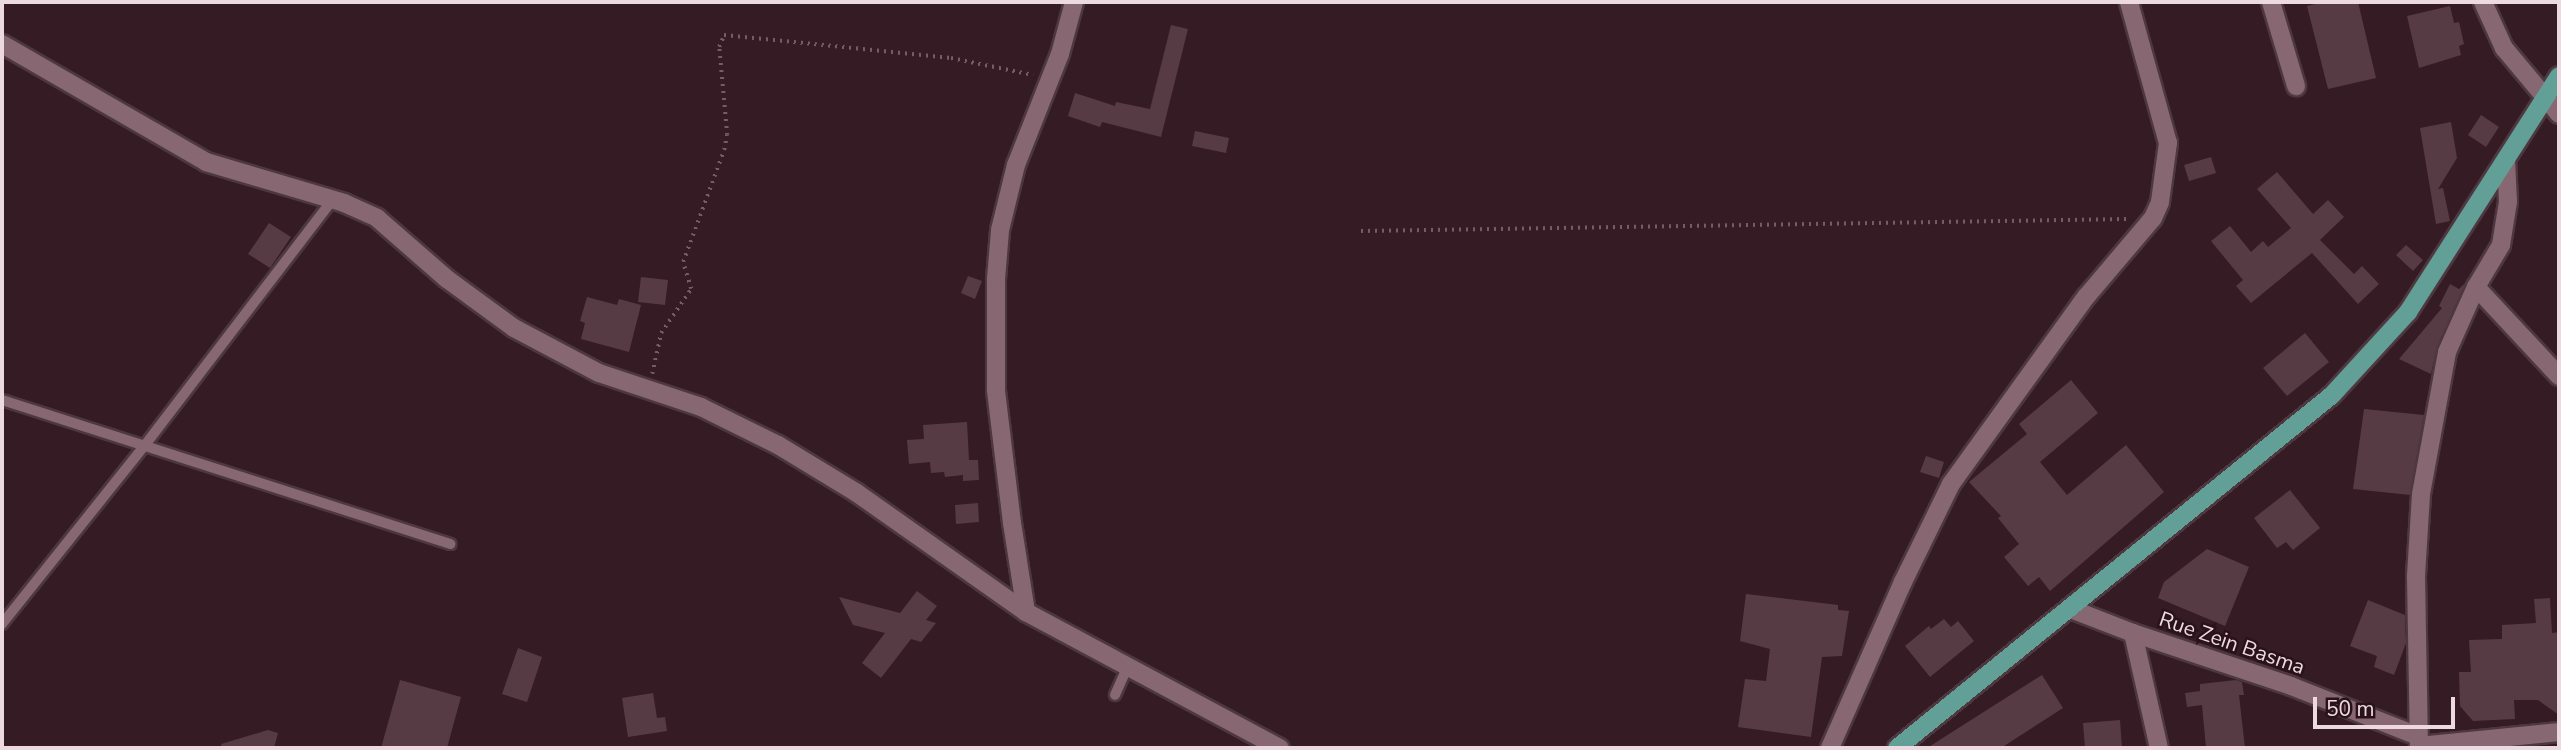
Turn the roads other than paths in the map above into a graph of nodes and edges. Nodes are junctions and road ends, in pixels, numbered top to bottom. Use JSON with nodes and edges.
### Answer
{"nodes":[{"id":1,"x":1074,"y":2,"type":"edge"},
{"id":2,"x":2129,"y":2,"type":"edge"},
{"id":3,"x":2271,"y":2,"type":"edge"},
{"id":4,"x":2483,"y":2,"type":"edge"},
{"id":5,"x":2,"y":44,"type":"edge"},
{"id":6,"x":2559,"y":76,"type":"edge"},
{"id":7,"x":2296,"y":86,"type":"dead end"},
{"id":8,"x":2546,"y":100,"type":"junction"},
{"id":9,"x":2559,"y":114,"type":"edge"},
{"id":10,"x":2506,"y":160,"type":"junction"},
{"id":11,"x":332,"y":200,"type":"junction"},
{"id":12,"x":2476,"y":287,"type":"junction"},
{"id":13,"x":2559,"y":376,"type":"edge"},
{"id":14,"x":2,"y":400,"type":"edge"},
{"id":15,"x":145,"y":445,"type":"junction"},
{"id":16,"x":450,"y":544,"type":"dead end"},
{"id":17,"x":2071,"y":609,"type":"junction"},
{"id":18,"x":1026,"y":612,"type":"junction"},
{"id":19,"x":2,"y":624,"type":"edge"},
{"id":20,"x":2133,"y":634,"type":"junction"},
{"id":21,"x":1128,"y":667,"type":"junction"},
{"id":22,"x":1115,"y":695,"type":"dead end"},
{"id":23,"x":2559,"y":732,"type":"edge"},
{"id":24,"x":2419,"y":744,"type":"edge"},
{"id":25,"x":1280,"y":748,"type":"edge"},
{"id":26,"x":1830,"y":748,"type":"edge"},
{"id":27,"x":1897,"y":748,"type":"edge"},
{"id":28,"x":2159,"y":748,"type":"edge"}],
"edges":[{"from":1,"to":18,"type":"street"},
{"from":2,"to":26,"type":"street"},
{"from":3,"to":7,"type":"street"},
{"from":4,"to":8,"type":"street"},
{"from":5,"to":11,"type":"street"},
{"from":6,"to":8,"type":"main road"},
{"from":8,"to":9,"type":"street"},
{"from":8,"to":10,"type":"main road"},
{"from":10,"to":12,"type":"street"},
{"from":10,"to":17,"type":"main road"},
{"from":11,"to":15,"type":"lane"},
{"from":11,"to":18,"type":"street"},
{"from":12,"to":13,"type":"street"},
{"from":12,"to":24,"type":"street"},
{"from":14,"to":15,"type":"lane"},
{"from":15,"to":16,"type":"lane"},
{"from":15,"to":19,"type":"lane"},
{"from":17,"to":20,"type":"street","name":"Rue Zein Basma"},
{"from":17,"to":27,"type":"main road"},
{"from":18,"to":21,"type":"street"},
{"from":20,"to":24,"type":"street","name":"Rue Zein Basma"},
{"from":20,"to":28,"type":"street"},
{"from":21,"to":22,"type":"lane"},
{"from":21,"to":25,"type":"street"},
{"from":23,"to":24,"type":"street"}]}
